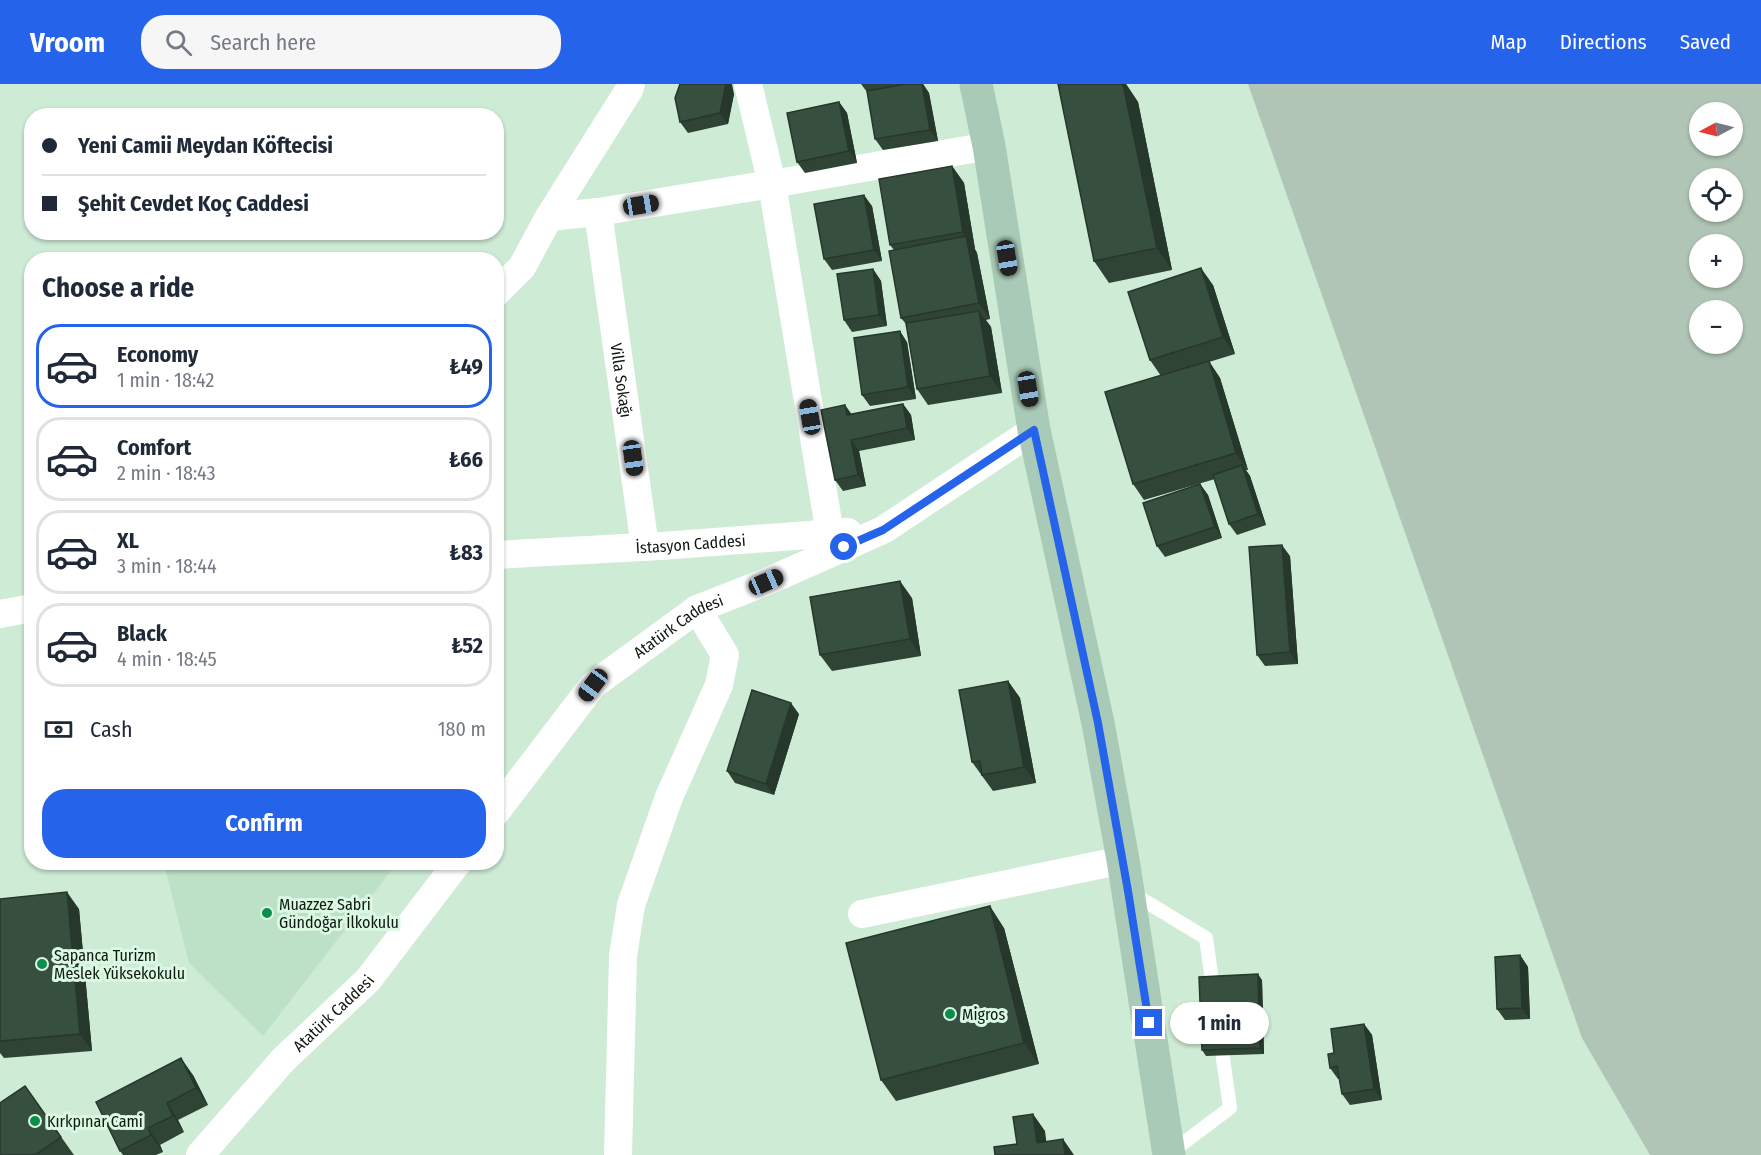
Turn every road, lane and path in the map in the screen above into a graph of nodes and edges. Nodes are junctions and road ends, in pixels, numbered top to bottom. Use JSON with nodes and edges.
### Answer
{"nodes":[{"id":1,"x":631,"y":84,"type":"edge"},
{"id":2,"x":748,"y":84,"type":"edge"},
{"id":3,"x":976,"y":84,"type":"edge"},
{"id":4,"x":989,"y":146,"type":"junction"},
{"id":5,"x":772,"y":184,"type":"junction"},
{"id":6,"x":598,"y":212,"type":"junction"},
{"id":7,"x":549,"y":217,"type":"junction"},
{"id":8,"x":504,"y":285,"type":"edge"},
{"id":9,"x":1034,"y":430,"type":"junction"},
{"id":10,"x":883,"y":530,"type":"junction"},
{"id":11,"x":830,"y":534,"type":"junction"},
{"id":12,"x":645,"y":547,"type":"junction"},
{"id":13,"x":504,"y":555,"type":"edge"},
{"id":14,"x":697,"y":609,"type":"junction"},
{"id":15,"x":24,"y":610,"type":"edge"},
{"id":16,"x":0,"y":614,"type":"edge"},
{"id":17,"x":504,"y":802,"type":"edge"},
{"id":18,"x":1123,"y":860,"type":"junction"},
{"id":19,"x":452,"y":870,"type":"edge"},
{"id":20,"x":1128,"y":891,"type":"junction"},
{"id":21,"x":862,"y":914,"type":"dead end"},
{"id":22,"x":1215,"y":1006,"type":"edge"},
{"id":23,"x":1219,"y":1028,"type":"edge"},
{"id":24,"x":200,"y":1155,"type":"edge"},
{"id":25,"x":618,"y":1155,"type":"edge"},
{"id":26,"x":1169,"y":1155,"type":"edge"}],
"edges":[{"from":1,"to":7,"type":"street"},
{"from":2,"to":5,"type":"street"},
{"from":3,"to":4,"type":"main road"},
{"from":4,"to":5,"type":"street"},
{"from":4,"to":9,"type":"main road"},
{"from":5,"to":6,"type":"street"},
{"from":5,"to":11,"type":"street"},
{"from":6,"to":7,"type":"street"},
{"from":6,"to":12,"type":"street","name":"Villa Sokağı"},
{"from":7,"to":8,"type":"street"},
{"from":9,"to":10,"type":"street","name":"Atatürk Caddesi"},
{"from":9,"to":18,"type":"main road"},
{"from":10,"to":11,"type":"street","name":"İstasyon Caddesi"},
{"from":10,"to":14,"type":"street","name":"Atatürk Caddesi"},
{"from":11,"to":12,"type":"street","name":"İstasyon Caddesi"},
{"from":12,"to":13,"type":"street","name":"İstasyon Caddesi"},
{"from":14,"to":17,"type":"street","name":"Atatürk Caddesi"},
{"from":14,"to":25,"type":"street"},
{"from":15,"to":16,"type":"street"},
{"from":18,"to":20,"type":"main road"},
{"from":18,"to":21,"type":"street"},
{"from":19,"to":24,"type":"street","name":"Atatürk Caddesi"},
{"from":20,"to":22,"type":"lane"},
{"from":20,"to":26,"type":"main road"},
{"from":23,"to":26,"type":"lane"}]}
